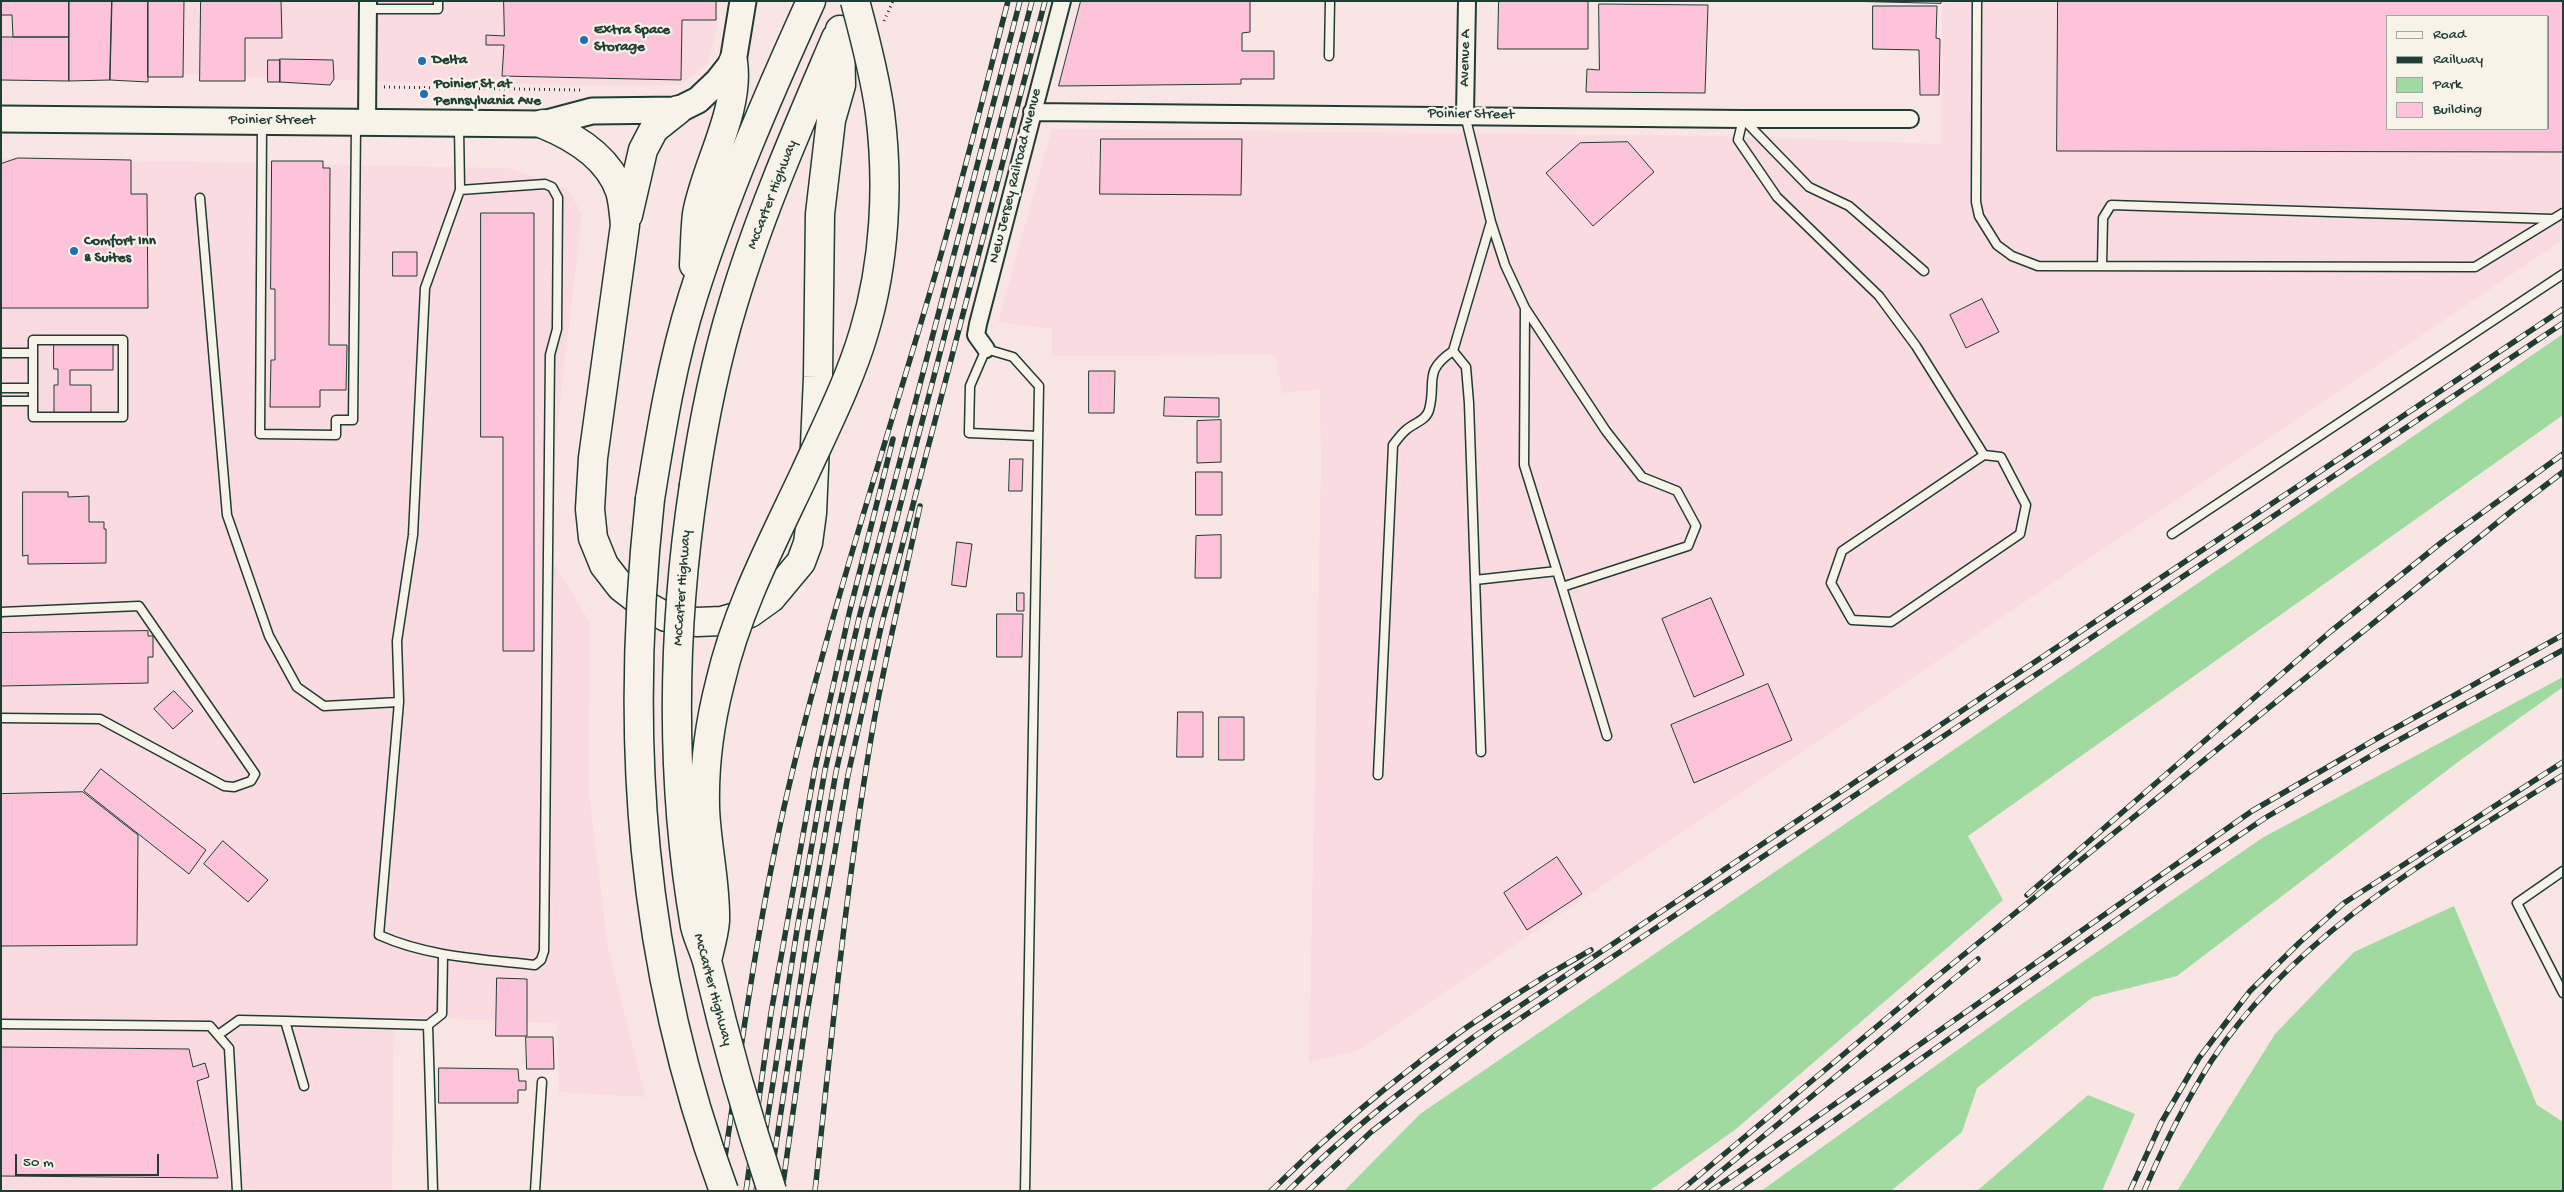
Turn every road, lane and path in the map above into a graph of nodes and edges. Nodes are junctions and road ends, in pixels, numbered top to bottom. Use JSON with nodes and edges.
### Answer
{"nodes":[{"id":1,"x":438,"y":1,"type":"edge"},
{"id":2,"x":742,"y":1,"type":"edge"},
{"id":3,"x":811,"y":1,"type":"edge"},
{"id":4,"x":854,"y":1,"type":"edge"},
{"id":5,"x":1062,"y":1,"type":"edge"},
{"id":6,"x":1330,"y":1,"type":"edge"},
{"id":7,"x":1467,"y":1,"type":"edge"},
{"id":8,"x":1977,"y":1,"type":"edge"},
{"id":9,"x":368,"y":5,"type":"edge"},
{"id":10,"x":840,"y":30,"type":"junction"},
{"id":11,"x":1329,"y":56,"type":"dead end"},
{"id":12,"x":733,"y":62,"type":"junction"},
{"id":13,"x":367,"y":87,"type":"junction"},
{"id":14,"x":585,"y":90,"type":"dead end"},
{"id":15,"x":678,"y":110,"type":"junction"},
{"id":16,"x":1032,"y":112,"type":"junction"},
{"id":17,"x":1465,"y":115,"type":"junction"},
{"id":18,"x":1,"y":119,"type":"edge"},
{"id":19,"x":26,"y":119,"type":"junction"},
{"id":20,"x":1743,"y":119,"type":"junction"},
{"id":21,"x":1910,"y":119,"type":"dead end"},
{"id":22,"x":262,"y":121,"type":"junction"},
{"id":23,"x":361,"y":122,"type":"junction"},
{"id":24,"x":459,"y":124,"type":"junction"},
{"id":25,"x":543,"y":124,"type":"junction"},
{"id":26,"x":1,"y":138,"type":"edge"},
{"id":27,"x":460,"y":190,"type":"junction"},
{"id":28,"x":200,"y":198,"type":"dead end"},
{"id":29,"x":2563,"y":213,"type":"edge"},
{"id":30,"x":2553,"y":219,"type":"junction"},
{"id":31,"x":1491,"y":222,"type":"junction"},
{"id":32,"x":625,"y":225,"type":"junction"},
{"id":33,"x":2102,"y":266,"type":"junction"},
{"id":34,"x":1924,"y":271,"type":"dead end"},
{"id":35,"x":2563,"y":274,"type":"edge"},
{"id":36,"x":693,"y":298,"type":"junction"},
{"id":37,"x":1525,"y":308,"type":"junction"},
{"id":38,"x":986,"y":349,"type":"junction"},
{"id":39,"x":1453,"y":351,"type":"junction"},
{"id":40,"x":1,"y":353,"type":"edge"},
{"id":41,"x":33,"y":353,"type":"junction"},
{"id":42,"x":1,"y":388,"type":"edge"},
{"id":43,"x":33,"y":388,"type":"junction"},
{"id":44,"x":1,"y":401,"type":"edge"},
{"id":45,"x":33,"y":401,"type":"junction"},
{"id":46,"x":1038,"y":436,"type":"junction"},
{"id":47,"x":1984,"y":455,"type":"junction"},
{"id":48,"x":2172,"y":534,"type":"dead end"},
{"id":49,"x":1557,"y":571,"type":"junction"},
{"id":50,"x":1475,"y":580,"type":"junction"},
{"id":51,"x":1562,"y":588,"type":"junction"},
{"id":52,"x":1,"y":612,"type":"edge"},
{"id":53,"x":399,"y":702,"type":"junction"},
{"id":54,"x":1,"y":718,"type":"edge"},
{"id":55,"x":1607,"y":736,"type":"dead end"},
{"id":56,"x":1481,"y":752,"type":"dead end"},
{"id":57,"x":1378,"y":775,"type":"dead end"},
{"id":58,"x":2563,"y":871,"type":"edge"},
{"id":59,"x":444,"y":955,"type":"junction"},
{"id":60,"x":707,"y":960,"type":"junction"},
{"id":61,"x":2563,"y":993,"type":"edge"},
{"id":62,"x":285,"y":1020,"type":"junction"},
{"id":63,"x":1,"y":1024,"type":"edge"},
{"id":64,"x":428,"y":1025,"type":"junction"},
{"id":65,"x":218,"y":1035,"type":"junction"},
{"id":66,"x":542,"y":1082,"type":"dead end"},
{"id":67,"x":304,"y":1086,"type":"dead end"},
{"id":68,"x":237,"y":1191,"type":"edge"},
{"id":69,"x":433,"y":1191,"type":"edge"},
{"id":70,"x":535,"y":1191,"type":"edge"},
{"id":71,"x":724,"y":1191,"type":"edge"},
{"id":72,"x":772,"y":1191,"type":"edge"},
{"id":73,"x":1024,"y":1191,"type":"edge"}],
"edges":[{"from":1,"to":9,"type":"lane"},
{"from":2,"to":12,"type":"main road"},
{"from":3,"to":36,"type":"highway"},
{"from":4,"to":10,"type":"highway","name":"McCarter Highway"},
{"from":4,"to":60,"type":"highway","bridge":true},
{"from":5,"to":16,"type":"street","name":"New Jersey Railroad Avenue"},
{"from":6,"to":11,"type":"lane"},
{"from":7,"to":17,"type":"street","name":"Avenue A"},
{"from":8,"to":33,"type":"lane"},
{"from":9,"to":13,"type":"street"},
{"from":10,"to":32,"type":"highway"},
{"from":10,"to":60,"type":"highway","name":"McCarter Highway","bridge":true},
{"from":12,"to":15,"type":"main road"},
{"from":12,"to":36,"type":"highway"},
{"from":13,"to":14,"type":"path"},
{"from":13,"to":23,"type":"street"},
{"from":15,"to":25,"type":"main road","name":"Poinier Street"},
{"from":15,"to":32,"type":"highway"},
{"from":16,"to":17,"type":"street","name":"Poinier Street"},
{"from":16,"to":38,"type":"street","name":"New Jersey Railroad Avenue"},
{"from":17,"to":20,"type":"street","name":"Poinier Street"},
{"from":17,"to":31,"type":"lane"},
{"from":18,"to":19,"type":"main road","name":"Poinier Street"},
{"from":19,"to":22,"type":"main road","name":"Poinier Street"},
{"from":19,"to":26,"type":"main road"},
{"from":20,"to":21,"type":"street","name":"Poinier Street"},
{"from":20,"to":34,"type":"lane"},
{"from":20,"to":47,"type":"lane"},
{"from":22,"to":23,"type":"main road","name":"Poinier Street"},
{"from":22,"to":23,"type":"lane"},
{"from":23,"to":24,"type":"main road","name":"Poinier Street"},
{"from":24,"to":25,"type":"main road","name":"Poinier Street"},
{"from":24,"to":27,"type":"lane"},
{"from":25,"to":32,"type":"highway"},
{"from":27,"to":53,"type":"lane"},
{"from":27,"to":59,"type":"lane"},
{"from":28,"to":53,"type":"lane"},
{"from":29,"to":30,"type":"lane"},
{"from":30,"to":33,"type":"lane"},
{"from":30,"to":33,"type":"lane"},
{"from":31,"to":37,"type":"lane"},
{"from":31,"to":39,"type":"lane"},
{"from":35,"to":48,"type":"lane"},
{"from":36,"to":71,"type":"highway","bridge":true},
{"from":37,"to":49,"type":"lane"},
{"from":37,"to":51,"type":"lane"},
{"from":38,"to":46,"type":"lane"},
{"from":38,"to":46,"type":"lane"},
{"from":39,"to":50,"type":"lane"},
{"from":39,"to":57,"type":"lane"},
{"from":40,"to":41,"type":"lane"},
{"from":41,"to":43,"type":"lane"},
{"from":41,"to":45,"type":"lane"},
{"from":42,"to":43,"type":"lane"},
{"from":43,"to":45,"type":"lane"},
{"from":44,"to":45,"type":"lane"},
{"from":46,"to":73,"type":"lane"},
{"from":47,"to":47,"type":"lane"},
{"from":49,"to":50,"type":"lane"},
{"from":49,"to":51,"type":"lane"},
{"from":50,"to":56,"type":"lane"},
{"from":51,"to":55,"type":"lane"},
{"from":52,"to":54,"type":"lane"},
{"from":53,"to":59,"type":"lane"},
{"from":58,"to":61,"type":"lane"},
{"from":59,"to":64,"type":"lane"},
{"from":60,"to":72,"type":"highway","name":"McCarter Highway","bridge":true},
{"from":62,"to":64,"type":"lane"},
{"from":62,"to":65,"type":"lane"},
{"from":62,"to":67,"type":"lane"},
{"from":63,"to":65,"type":"lane"},
{"from":64,"to":69,"type":"lane"},
{"from":65,"to":68,"type":"lane"},
{"from":66,"to":70,"type":"lane"}]}
